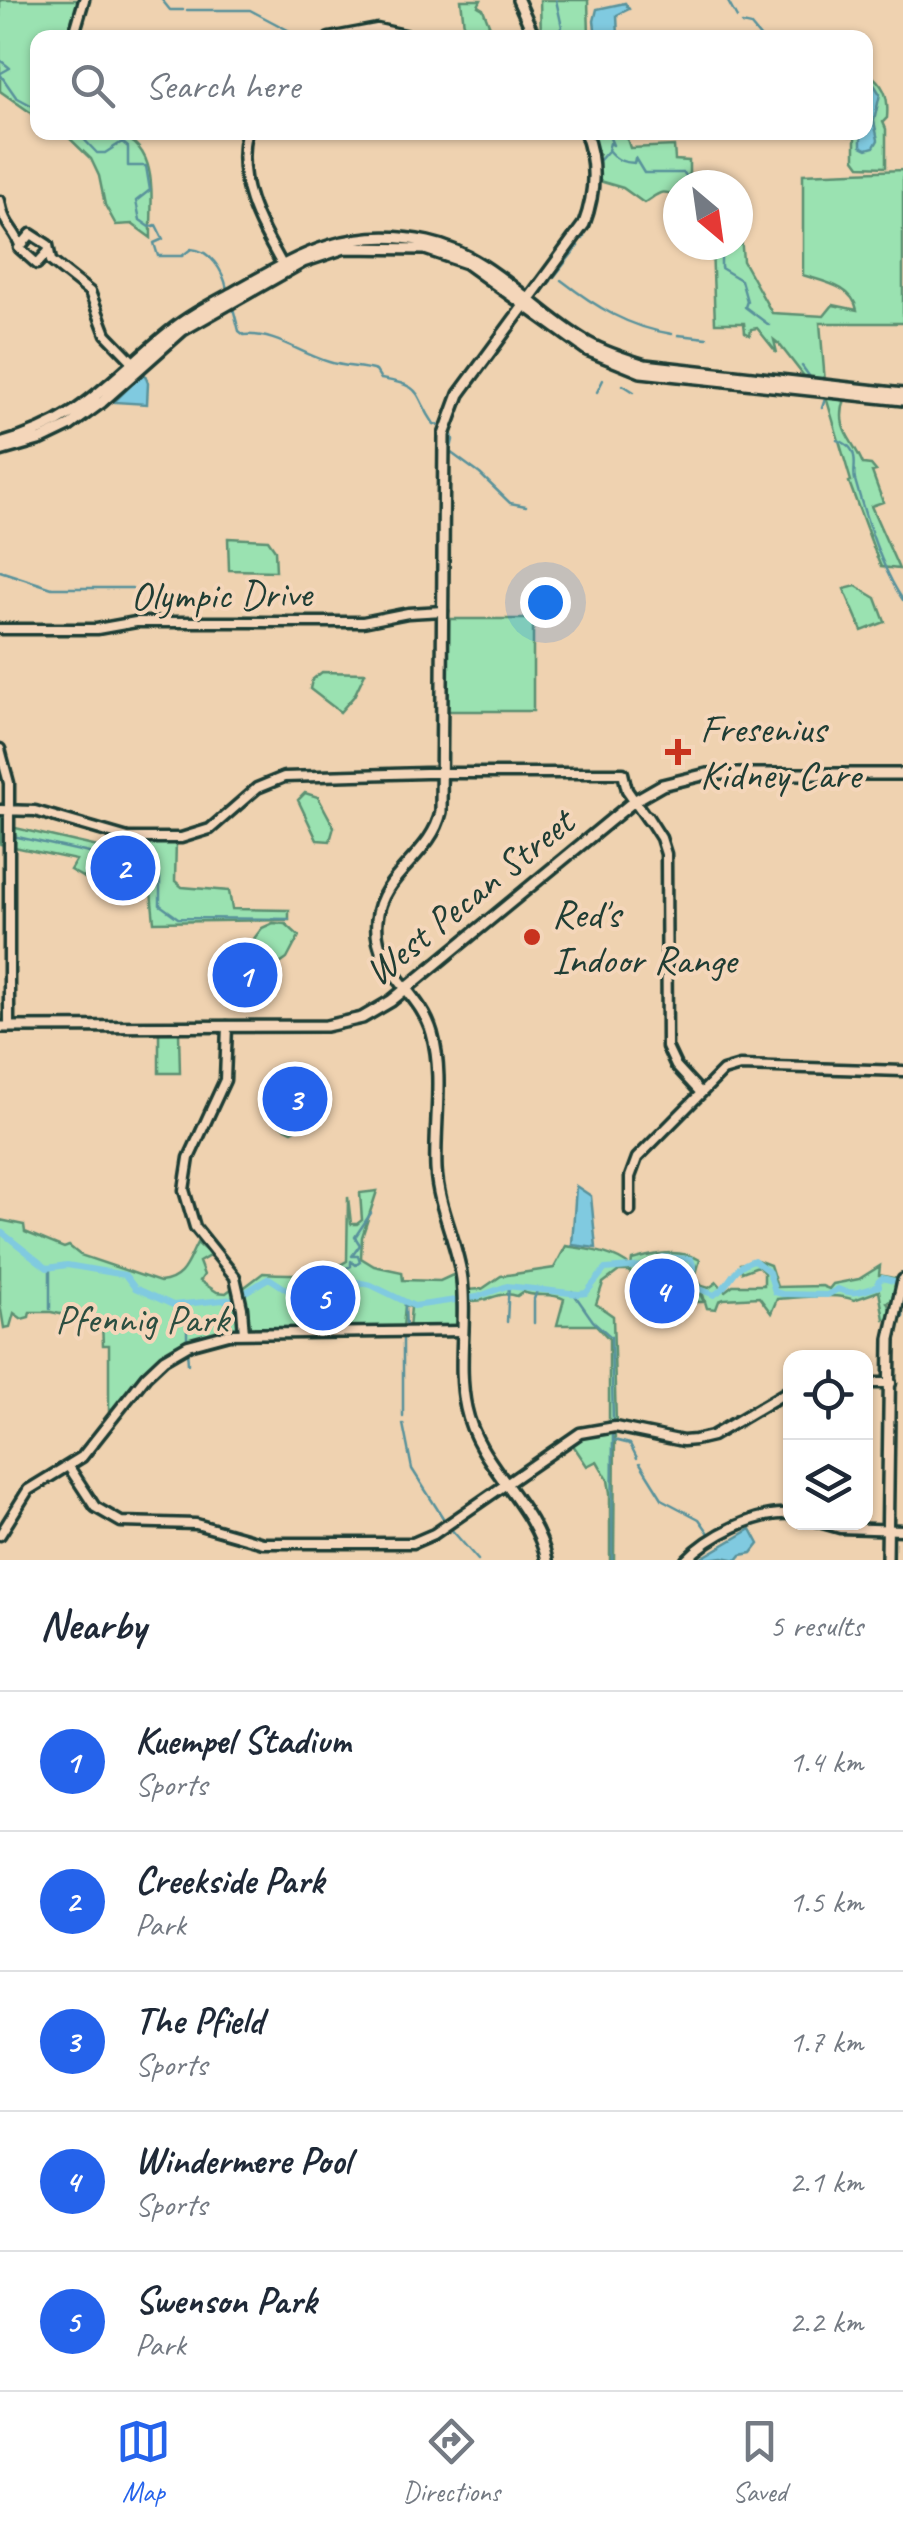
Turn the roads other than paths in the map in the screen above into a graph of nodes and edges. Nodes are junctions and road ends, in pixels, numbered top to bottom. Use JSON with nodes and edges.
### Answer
{"nodes":[{"id":1,"x":83,"y":0,"type":"edge"},
{"id":2,"x":516,"y":0,"type":"edge"},
{"id":3,"x":74,"y":30,"type":"edge"},
{"id":4,"x":530,"y":30,"type":"edge"},
{"id":5,"x":245,"y":140,"type":"edge"},
{"id":6,"x":587,"y":140,"type":"edge"},
{"id":7,"x":0,"y":201,"type":"edge"},
{"id":8,"x":21,"y":239,"type":"junction"},
{"id":9,"x":344,"y":241,"type":"junction"},
{"id":10,"x":440,"y":250,"type":"junction"},
{"id":11,"x":47,"y":258,"type":"junction"},
{"id":12,"x":296,"y":266,"type":"junction"},
{"id":13,"x":284,"y":268,"type":"junction"},
{"id":14,"x":526,"y":302,"type":"junction"},
{"id":15,"x":137,"y":366,"type":"junction"},
{"id":16,"x":903,"y":397,"type":"edge"},
{"id":17,"x":0,"y":448,"type":"edge"},
{"id":18,"x":441,"y":612,"type":"junction"},
{"id":19,"x":0,"y":629,"type":"edge"},
{"id":20,"x":0,"y":749,"type":"edge"},
{"id":21,"x":440,"y":773,"type":"junction"},
{"id":22,"x":903,"y":774,"type":"edge"},
{"id":23,"x":634,"y":801,"type":"junction"},
{"id":24,"x":4,"y":810,"type":"edge"},
{"id":25,"x":403,"y":992,"type":"junction"},
{"id":26,"x":228,"y":1026,"type":"junction"},
{"id":27,"x":4,"y":1027,"type":"edge"},
{"id":28,"x":903,"y":1071,"type":"edge"},
{"id":29,"x":700,"y":1092,"type":"junction"},
{"id":30,"x":630,"y":1211,"type":"dead end"},
{"id":31,"x":903,"y":1280,"type":"edge"},
{"id":32,"x":461,"y":1331,"type":"junction"},
{"id":33,"x":244,"y":1334,"type":"junction"},
{"id":34,"x":873,"y":1383,"type":"edge"},
{"id":35,"x":891,"y":1383,"type":"junction"},
{"id":36,"x":783,"y":1394,"type":"edge"},
{"id":37,"x":69,"y":1467,"type":"junction"},
{"id":38,"x":504,"y":1485,"type":"junction"},
{"id":39,"x":783,"y":1515,"type":"edge"},
{"id":40,"x":873,"y":1528,"type":"edge"},
{"id":41,"x":889,"y":1528,"type":"junction"},
{"id":42,"x":903,"y":1529,"type":"edge"},
{"id":43,"x":0,"y":1535,"type":"edge"},
{"id":44,"x":545,"y":1560,"type":"edge"},
{"id":45,"x":686,"y":1560,"type":"edge"},
{"id":46,"x":889,"y":1560,"type":"edge"}],
"edges":[{"from":1,"to":3,"type":"street"},
{"from":2,"to":4,"type":"main road"},
{"from":5,"to":13,"type":"street"},
{"from":6,"to":14,"type":"main road"},
{"from":7,"to":8,"type":"street"},
{"from":8,"to":11,"type":"street"},
{"from":8,"to":11,"type":"street"},
{"from":9,"to":10,"type":"main road"},
{"from":9,"to":12,"type":"main road"},
{"from":9,"to":13,"type":"main road"},
{"from":10,"to":12,"type":"main road"},
{"from":10,"to":14,"type":"main road"},
{"from":10,"to":14,"type":"main road"},
{"from":11,"to":15,"type":"street"},
{"from":12,"to":13,"type":"main road"},
{"from":13,"to":15,"type":"main road"},
{"from":14,"to":16,"type":"main road"},
{"from":14,"to":18,"type":"main road"},
{"from":15,"to":17,"type":"main road"},
{"from":18,"to":19,"type":"street","name":"Olympic Drive"},
{"from":18,"to":21,"type":"main road"},
{"from":20,"to":24,"type":"street"},
{"from":21,"to":23,"type":"street"},
{"from":21,"to":24,"type":"street"},
{"from":21,"to":25,"type":"main road"},
{"from":22,"to":23,"type":"main road","name":"West Pecan Street"},
{"from":23,"to":25,"type":"main road","name":"West Pecan Street"},
{"from":23,"to":29,"type":"street"},
{"from":24,"to":27,"type":"street"},
{"from":25,"to":26,"type":"main road","name":"West Pecan Street"},
{"from":25,"to":32,"type":"main road"},
{"from":26,"to":27,"type":"main road","name":"West Pecan Street"},
{"from":26,"to":33,"type":"street"},
{"from":28,"to":29,"type":"street"},
{"from":29,"to":30,"type":"street"},
{"from":31,"to":35,"type":"main road"},
{"from":32,"to":33,"type":"street"},
{"from":32,"to":38,"type":"main road"},
{"from":33,"to":37,"type":"street"},
{"from":34,"to":35,"type":"street"},
{"from":35,"to":41,"type":"main road"},
{"from":36,"to":38,"type":"street"},
{"from":37,"to":38,"type":"street"},
{"from":37,"to":43,"type":"street"},
{"from":38,"to":44,"type":"main road"},
{"from":39,"to":45,"type":"street"},
{"from":40,"to":41,"type":"street"},
{"from":41,"to":42,"type":"street"},
{"from":41,"to":46,"type":"main road"}]}
